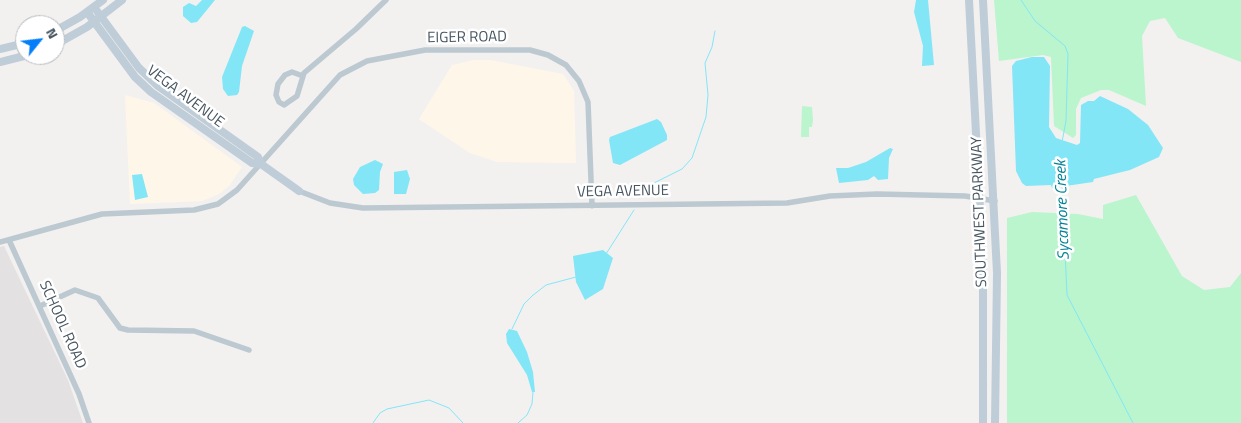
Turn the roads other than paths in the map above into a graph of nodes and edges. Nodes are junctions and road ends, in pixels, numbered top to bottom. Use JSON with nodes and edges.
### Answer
{"nodes":[{"id":1,"x":103,"y":0,"type":"edge"},
{"id":2,"x":122,"y":0,"type":"edge"},
{"id":3,"x":386,"y":0,"type":"edge"},
{"id":4,"x":969,"y":0,"type":"edge"},
{"id":5,"x":983,"y":0,"type":"edge"},
{"id":6,"x":91,"y":10,"type":"junction"},
{"id":7,"x":102,"y":17,"type":"junction"},
{"id":8,"x":94,"y":22,"type":"junction"},
{"id":9,"x":65,"y":25,"type":"edge"},
{"id":10,"x":65,"y":39,"type":"edge"},
{"id":11,"x":15,"y":45,"type":"edge"},
{"id":12,"x":0,"y":49,"type":"edge"},
{"id":13,"x":15,"y":58,"type":"edge"},
{"id":14,"x":0,"y":62,"type":"edge"},
{"id":15,"x":303,"y":76,"type":"junction"},
{"id":16,"x":261,"y":164,"type":"junction"},
{"id":17,"x":299,"y":191,"type":"joint"},
{"id":18,"x":981,"y":200,"type":"junction"},
{"id":19,"x":995,"y":201,"type":"junction"},
{"id":20,"x":592,"y":206,"type":"junction"},
{"id":21,"x":9,"y":240,"type":"junction"},
{"id":22,"x":0,"y":242,"type":"edge"},
{"id":23,"x":43,"y":305,"type":"junction"},
{"id":24,"x":249,"y":350,"type":"dead end"},
{"id":25,"x":89,"y":423,"type":"edge"},
{"id":26,"x":982,"y":423,"type":"edge"},
{"id":27,"x":995,"y":423,"type":"edge"}],
"edges":[{"from":1,"to":6,"type":"main road"},
{"from":2,"to":7,"type":"main road"},
{"from":3,"to":15,"type":"street"},
{"from":4,"to":18,"type":"main road","name":"SOUTHWEST PARKWAY"},
{"from":5,"to":19,"type":"main road","name":"SOUTHWEST PARKWAY"},
{"from":6,"to":7,"type":"main road","name":"VEGA AVENUE"},
{"from":6,"to":8,"type":"main road","name":"VEGA AVENUE"},
{"from":6,"to":9,"type":"main road"},
{"from":7,"to":8,"type":"main road"},
{"from":7,"to":16,"type":"main road","name":"VEGA AVENUE"},
{"from":8,"to":10,"type":"main road"},
{"from":8,"to":16,"type":"main road","name":"VEGA AVENUE"},
{"from":11,"to":12,"type":"main road"},
{"from":13,"to":14,"type":"main road"},
{"from":15,"to":15,"type":"street"},
{"from":16,"to":17,"type":"main road","name":"VEGA AVENUE"},
{"from":16,"to":20,"type":"street","name":"EIGER ROAD"},
{"from":16,"to":21,"type":"street","name":"EIGER ROAD"},
{"from":17,"to":20,"type":"street","name":"VEGA AVENUE"},
{"from":18,"to":19,"type":"street","name":"VEGA AVENUE"},
{"from":18,"to":20,"type":"street","name":"VEGA AVENUE"},
{"from":18,"to":26,"type":"main road","name":"SOUTHWEST PARKWAY"},
{"from":19,"to":27,"type":"main road","name":"SOUTHWEST PARKWAY"},
{"from":21,"to":22,"type":"street","name":"EIGER ROAD"},
{"from":21,"to":23,"type":"street","name":"SCHOOL ROAD"},
{"from":23,"to":24,"type":"street"},
{"from":23,"to":25,"type":"street","name":"SCHOOL ROAD"}]}
